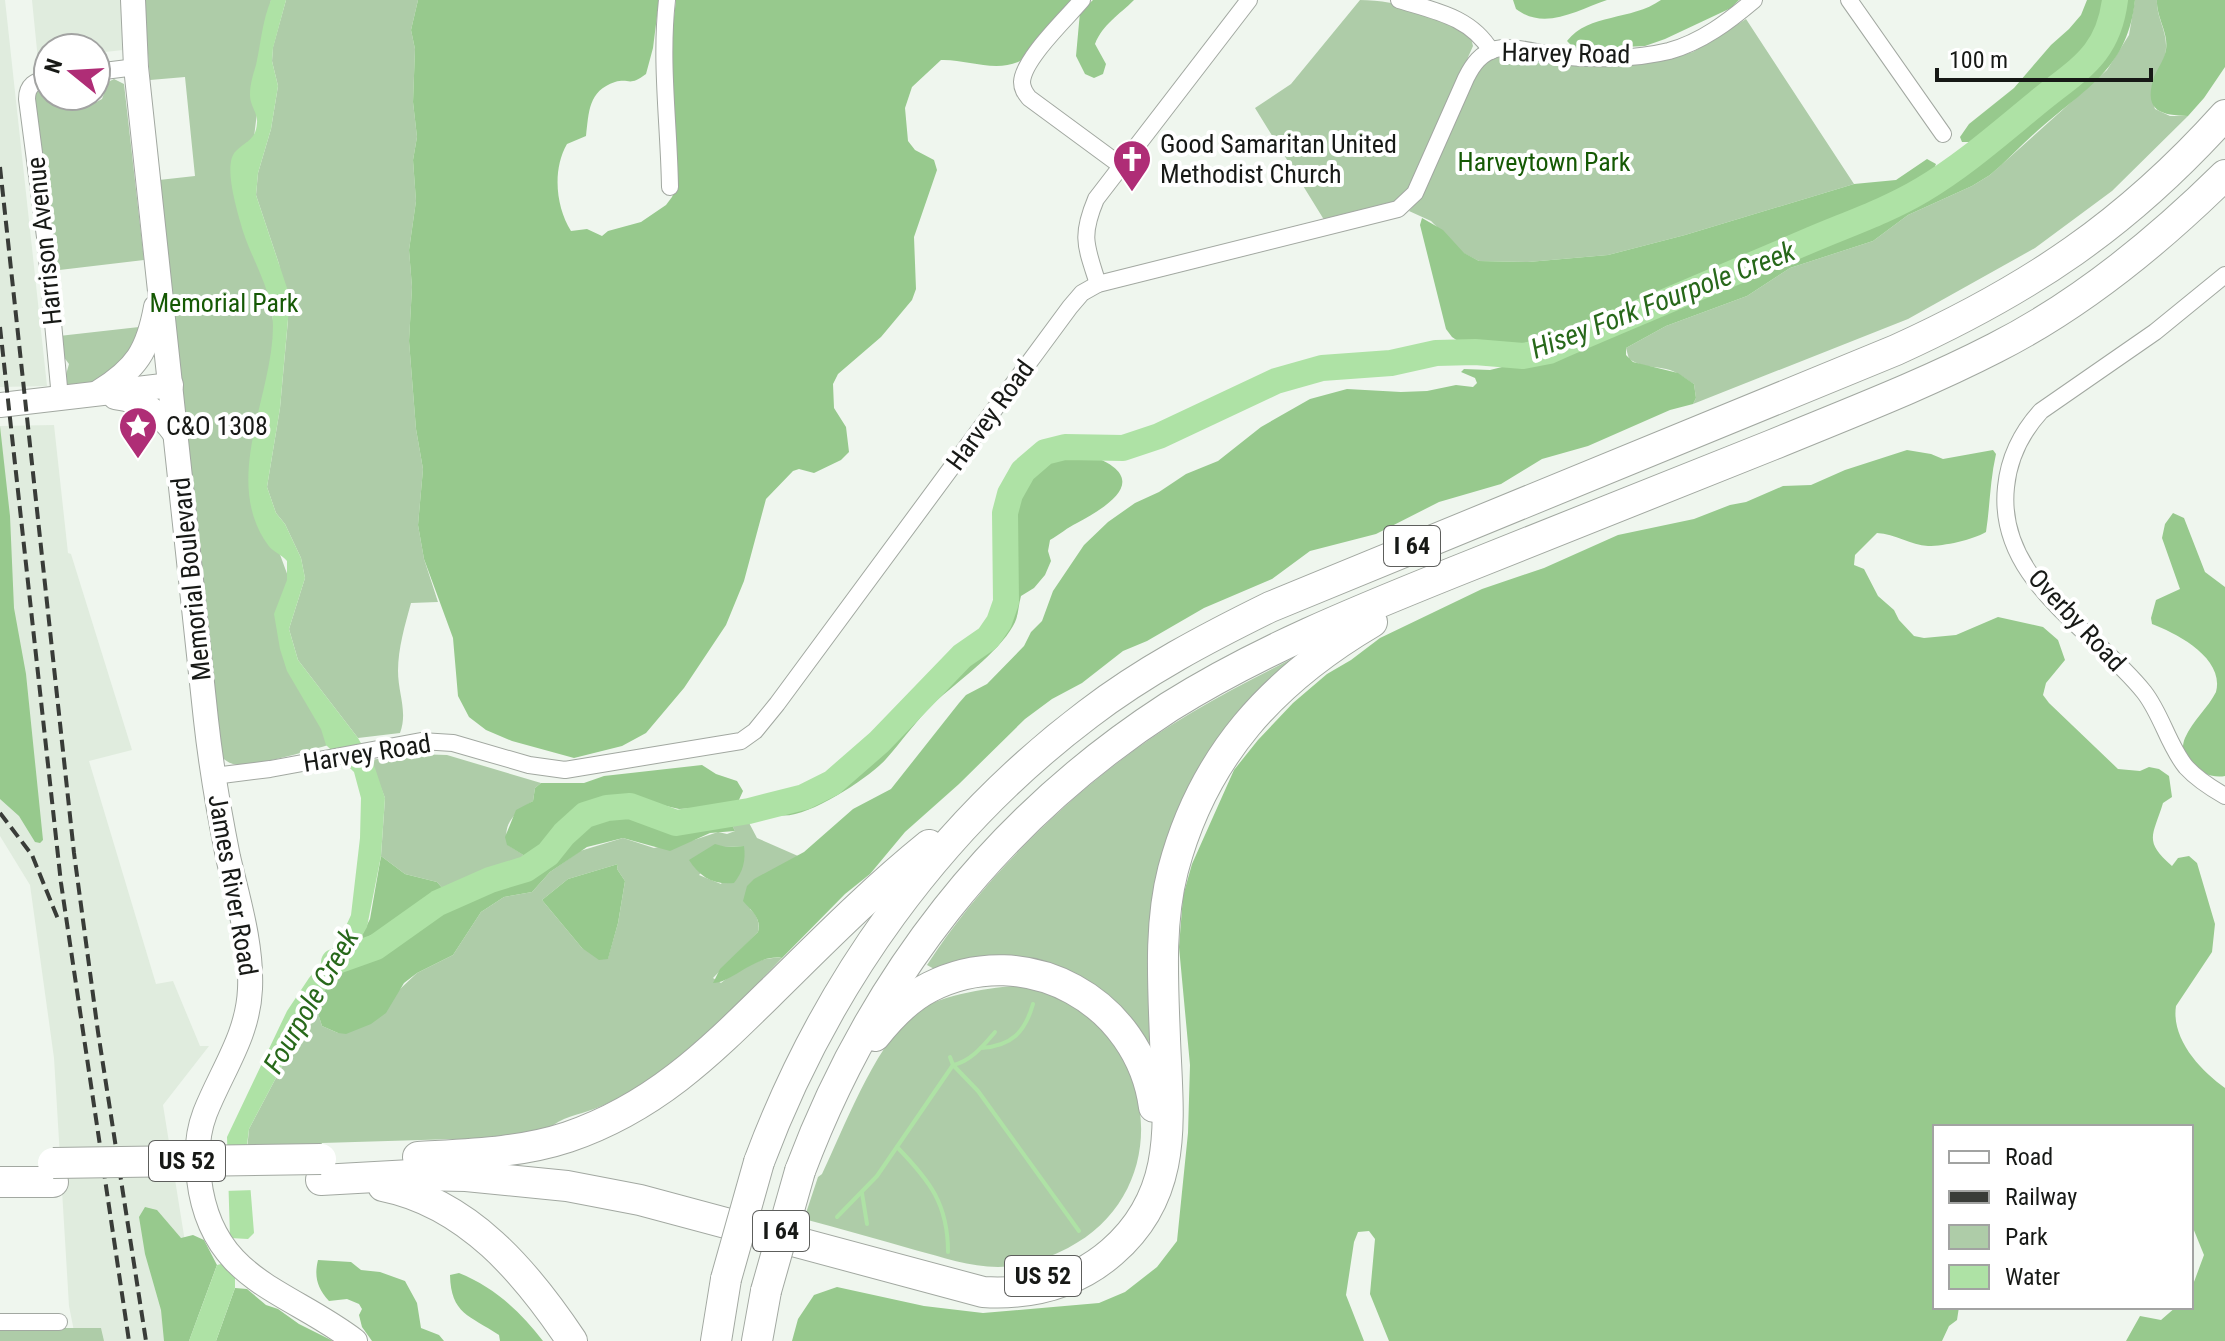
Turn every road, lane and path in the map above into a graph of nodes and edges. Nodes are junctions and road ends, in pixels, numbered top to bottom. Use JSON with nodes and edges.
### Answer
{"nodes":[{"id":1,"x":133,"y":0,"type":"edge"},
{"id":2,"x":667,"y":0,"type":"edge"},
{"id":3,"x":1082,"y":0,"type":"edge"},
{"id":4,"x":1249,"y":0,"type":"edge"},
{"id":5,"x":1399,"y":0,"type":"edge"},
{"id":6,"x":1754,"y":0,"type":"edge"},
{"id":7,"x":1849,"y":0,"type":"edge"},
{"id":8,"x":1491,"y":51,"type":"junction"},
{"id":9,"x":136,"y":67,"type":"junction"},
{"id":10,"x":112,"y":70,"type":"edge"},
{"id":11,"x":32,"y":85,"type":"edge"},
{"id":12,"x":2225,"y":115,"type":"edge"},
{"id":13,"x":1943,"y":134,"type":"dead end"},
{"id":14,"x":1120,"y":165,"type":"junction"},
{"id":15,"x":2225,"y":175,"type":"edge"},
{"id":16,"x":670,"y":187,"type":"dead end"},
{"id":17,"x":2225,"y":275,"type":"edge"},
{"id":18,"x":1098,"y":284,"type":"junction"},
{"id":19,"x":160,"y":289,"type":"junction"},
{"id":20,"x":171,"y":385,"type":"junction"},
{"id":21,"x":97,"y":394,"type":"junction"},
{"id":22,"x":60,"y":398,"type":"junction"},
{"id":23,"x":0,"y":405,"type":"edge"},
{"id":24,"x":176,"y":435,"type":"junction"},
{"id":25,"x":1447,"y":575,"type":"junction"},
{"id":26,"x":214,"y":776,"type":"junction"},
{"id":27,"x":2225,"y":796,"type":"edge"},
{"id":28,"x":977,"y":812,"type":"junction"},
{"id":29,"x":834,"y":1089,"type":"junction"},
{"id":30,"x":397,"y":1158,"type":"junction"},
{"id":31,"x":0,"y":1163,"type":"edge"},
{"id":32,"x":321,"y":1170,"type":"junction"},
{"id":33,"x":53,"y":1172,"type":"junction"},
{"id":34,"x":0,"y":1182,"type":"edge"},
{"id":35,"x":0,"y":1322,"type":"edge"},
{"id":36,"x":59,"y":1322,"type":"dead end"},
{"id":37,"x":355,"y":1341,"type":"edge"},
{"id":38,"x":572,"y":1341,"type":"edge"},
{"id":39,"x":716,"y":1341,"type":"edge"},
{"id":40,"x":757,"y":1341,"type":"edge"}],
"edges":[{"from":1,"to":9,"type":"street","name":"Memorial Boulevard"},
{"from":2,"to":16,"type":"street"},
{"from":3,"to":14,"type":"street"},
{"from":4,"to":14,"type":"street"},
{"from":5,"to":8,"type":"street"},
{"from":6,"to":8,"type":"street","name":"Harvey Road"},
{"from":7,"to":13,"type":"street"},
{"from":8,"to":18,"type":"street","name":"Harvey Road"},
{"from":9,"to":10,"type":"street"},
{"from":9,"to":19,"type":"street","name":"Memorial Boulevard"},
{"from":11,"to":22,"type":"street","name":"Harrison Avenue"},
{"from":12,"to":28,"type":"highway","number":"I 64"},
{"from":14,"to":18,"type":"street"},
{"from":15,"to":25,"type":"highway","number":"I 64"},
{"from":17,"to":27,"type":"street","name":"Overby Road"},
{"from":18,"to":26,"type":"street","name":"Harvey Road"},
{"from":19,"to":20,"type":"street","name":"Memorial Boulevard"},
{"from":19,"to":21,"type":"street"},
{"from":20,"to":21,"type":"street"},
{"from":20,"to":24,"type":"street","name":"Memorial Boulevard"},
{"from":21,"to":22,"type":"street"},
{"from":21,"to":24,"type":"street"},
{"from":22,"to":23,"type":"street"},
{"from":24,"to":26,"type":"street","name":"Memorial Boulevard"},
{"from":25,"to":29,"type":"highway","number":"I 64"},
{"from":25,"to":32,"type":"highway"},
{"from":26,"to":37,"type":"street","name":"James River Road"},
{"from":28,"to":30,"type":"highway"},
{"from":28,"to":39,"type":"highway","number":"I 64","bridge":true},
{"from":29,"to":30,"type":"highway","number":"US 52"},
{"from":29,"to":40,"type":"highway","number":"I 64","bridge":true},
{"from":30,"to":32,"type":"highway","number":"US 52"},
{"from":31,"to":33,"type":"highway","number":"US 52"},
{"from":32,"to":33,"type":"highway","number":"US 52","bridge":true},
{"from":32,"to":38,"type":"highway","number":"US 52"},
{"from":33,"to":34,"type":"highway","number":"US 52"},
{"from":35,"to":36,"type":"street"}]}
